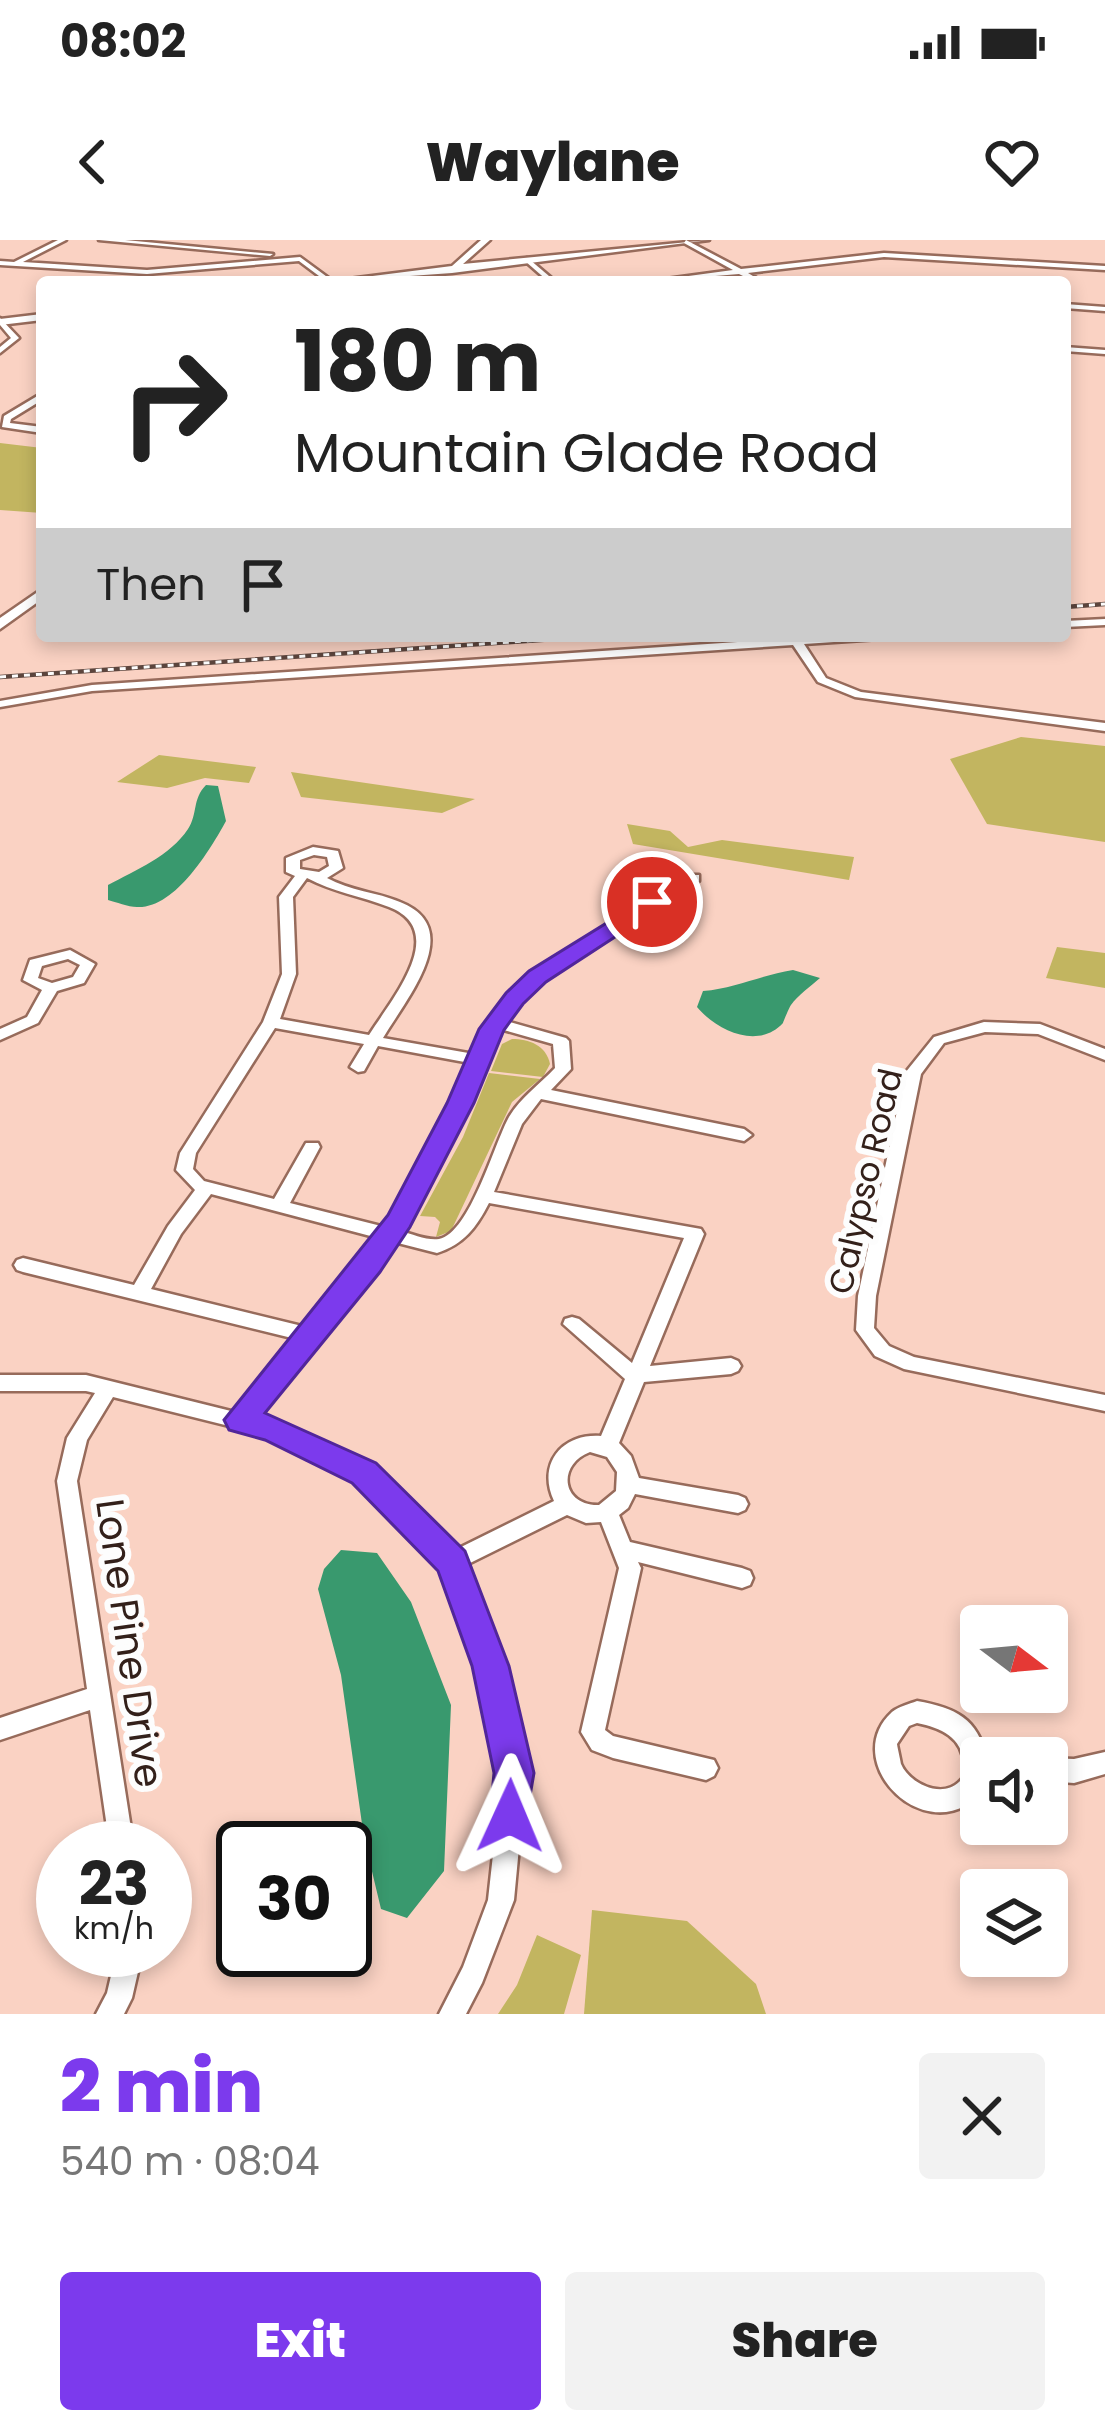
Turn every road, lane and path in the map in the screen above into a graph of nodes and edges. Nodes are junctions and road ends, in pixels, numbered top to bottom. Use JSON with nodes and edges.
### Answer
{"nodes":[{"id":1,"x":63,"y":240,"type":"edge"},
{"id":2,"x":102,"y":240,"type":"edge"},
{"id":3,"x":268,"y":240,"type":"edge"},
{"id":4,"x":439,"y":240,"type":"edge"},
{"id":5,"x":705,"y":240,"type":"edge"},
{"id":6,"x":484,"y":242,"type":"edge"},
{"id":7,"x":686,"y":242,"type":"edge"},
{"id":8,"x":250,"y":252,"type":"junction"},
{"id":9,"x":300,"y":259,"type":"junction"},
{"id":10,"x":527,"y":260,"type":"junction"},
{"id":11,"x":16,"y":263,"type":"junction"},
{"id":12,"x":0,"y":267,"type":"edge"},
{"id":13,"x":454,"y":268,"type":"junction"},
{"id":14,"x":1105,"y":268,"type":"edge"},
{"id":15,"x":741,"y":271,"type":"junction"},
{"id":16,"x":322,"y":276,"type":"edge"},
{"id":17,"x":383,"y":276,"type":"edge"},
{"id":18,"x":445,"y":276,"type":"edge"},
{"id":19,"x":547,"y":276,"type":"edge"},
{"id":20,"x":701,"y":276,"type":"edge"},
{"id":21,"x":750,"y":276,"type":"edge"},
{"id":22,"x":1071,"y":305,"type":"edge"},
{"id":23,"x":1105,"y":308,"type":"edge"},
{"id":24,"x":36,"y":316,"type":"edge"},
{"id":25,"x":0,"y":321,"type":"edge"},
{"id":26,"x":1071,"y":349,"type":"edge"},
{"id":27,"x":0,"y":352,"type":"edge"},
{"id":28,"x":1105,"y":352,"type":"edge"},
{"id":29,"x":36,"y":400,"type":"edge"},
{"id":30,"x":3,"y":418,"type":"edge"},
{"id":31,"x":36,"y":429,"type":"edge"},
{"id":32,"x":36,"y":598,"type":"edge"},
{"id":33,"x":1105,"y":622,"type":"edge"},
{"id":34,"x":1071,"y":624,"type":"edge"},
{"id":35,"x":0,"y":626,"type":"edge"},
{"id":36,"x":662,"y":642,"type":"edge"},
{"id":37,"x":778,"y":642,"type":"edge"},
{"id":38,"x":797,"y":642,"type":"edge"},
{"id":39,"x":670,"y":648,"type":"junction"},
{"id":40,"x":0,"y":704,"type":"edge"},
{"id":41,"x":1105,"y":727,"type":"edge"},
{"id":42,"x":694,"y":878,"type":"dead end"},
{"id":43,"x":51,"y":988,"type":"dead end"},
{"id":44,"x":271,"y":1022,"type":"junction"},
{"id":45,"x":497,"y":1023,"type":"junction"},
{"id":46,"x":0,"y":1035,"type":"edge"},
{"id":47,"x":374,"y":1041,"type":"junction"},
{"id":48,"x":1105,"y":1054,"type":"edge"},
{"id":49,"x":479,"y":1060,"type":"junction"},
{"id":50,"x":358,"y":1066,"type":"dead end"},
{"id":51,"x":539,"y":1093,"type":"junction"},
{"id":52,"x":744,"y":1136,"type":"dead end"},
{"id":53,"x":312,"y":1148,"type":"dead end"},
{"id":54,"x":206,"y":1187,"type":"junction"},
{"id":55,"x":482,"y":1196,"type":"junction"},
{"id":56,"x":279,"y":1206,"type":"junction"},
{"id":57,"x":390,"y":1235,"type":"junction"},
{"id":58,"x":23,"y":1265,"type":"dead end"},
{"id":59,"x":141,"y":1290,"type":"junction"},
{"id":60,"x":572,"y":1324,"type":"dead end"},
{"id":61,"x":310,"y":1335,"type":"junction"},
{"id":62,"x":731,"y":1366,"type":"dead end"},
{"id":63,"x":636,"y":1375,"type":"junction"},
{"id":64,"x":0,"y":1383,"type":"edge"},
{"id":65,"x":109,"y":1388,"type":"junction"},
{"id":66,"x":1105,"y":1403,"type":"edge"},
{"id":67,"x":240,"y":1420,"type":"junction"},
{"id":68,"x":607,"y":1449,"type":"junction"},
{"id":69,"x":632,"y":1485,"type":"junction"},
{"id":70,"x":568,"y":1504,"type":"junction"},
{"id":71,"x":738,"y":1504,"type":"dead end"},
{"id":72,"x":607,"y":1510,"type":"junction"},
{"id":73,"x":626,"y":1550,"type":"junction"},
{"id":74,"x":452,"y":1562,"type":"junction"},
{"id":75,"x":742,"y":1578,"type":"dead end"},
{"id":76,"x":101,"y":1695,"type":"junction"},
{"id":77,"x":0,"y":1729,"type":"edge"},
{"id":78,"x":1105,"y":1763,"type":"edge"},
{"id":79,"x":706,"y":1768,"type":"dead end"},
{"id":80,"x":1068,"y":1771,"type":"edge"},
{"id":81,"x":118,"y":1821,"type":"edge"},
{"id":82,"x":124,"y":1977,"type":"edge"},
{"id":83,"x":109,"y":2014,"type":"edge"},
{"id":84,"x":452,"y":2014,"type":"edge"}],
"edges":[{"from":1,"to":11,"type":"street"},
{"from":2,"to":8,"type":"street"},
{"from":3,"to":8,"type":"street"},
{"from":4,"to":6,"type":"street"},
{"from":5,"to":7,"type":"main road"},
{"from":6,"to":13,"type":"main road"},
{"from":7,"to":10,"type":"main road"},
{"from":7,"to":15,"type":"street"},
{"from":8,"to":9,"type":"street"},
{"from":9,"to":11,"type":"street"},
{"from":9,"to":16,"type":"street"},
{"from":10,"to":13,"type":"main road"},
{"from":10,"to":19,"type":"street"},
{"from":11,"to":12,"type":"street"},
{"from":13,"to":17,"type":"main road"},
{"from":13,"to":18,"type":"main road"},
{"from":14,"to":15,"type":"street"},
{"from":15,"to":20,"type":"street"},
{"from":15,"to":21,"type":"street"},
{"from":22,"to":23,"type":"street"},
{"from":24,"to":25,"type":"main road"},
{"from":25,"to":27,"type":"street"},
{"from":26,"to":28,"type":"street"},
{"from":29,"to":30,"type":"street"},
{"from":30,"to":31,"type":"street"},
{"from":32,"to":35,"type":"main road"},
{"from":33,"to":34,"type":"street"},
{"from":36,"to":39,"type":"street"},
{"from":37,"to":39,"type":"street"},
{"from":38,"to":41,"type":"street"},
{"from":39,"to":40,"type":"street"},
{"from":42,"to":45,"type":"street"},
{"from":43,"to":46,"type":"street"},
{"from":44,"to":47,"type":"street"},
{"from":44,"to":47,"type":"street"},
{"from":44,"to":54,"type":"street"},
{"from":45,"to":49,"type":"street"},
{"from":45,"to":51,"type":"street"},
{"from":47,"to":49,"type":"street"},
{"from":47,"to":50,"type":"street"},
{"from":48,"to":66,"type":"street","name":"Calypso Road"},
{"from":49,"to":57,"type":"street"},
{"from":51,"to":52,"type":"street"},
{"from":51,"to":55,"type":"street"},
{"from":53,"to":56,"type":"street"},
{"from":54,"to":56,"type":"street"},
{"from":54,"to":59,"type":"street"},
{"from":55,"to":57,"type":"street"},
{"from":55,"to":63,"type":"street"},
{"from":56,"to":57,"type":"street"},
{"from":57,"to":61,"type":"street"},
{"from":58,"to":59,"type":"street"},
{"from":59,"to":61,"type":"street"},
{"from":60,"to":63,"type":"street"},
{"from":61,"to":67,"type":"street"},
{"from":62,"to":63,"type":"street"},
{"from":63,"to":68,"type":"street"},
{"from":64,"to":65,"type":"street"},
{"from":65,"to":67,"type":"street"},
{"from":65,"to":76,"type":"street","name":"Lone Pine Drive"},
{"from":67,"to":74,"type":"street"},
{"from":68,"to":69,"type":"street"},
{"from":68,"to":70,"type":"street"},
{"from":69,"to":71,"type":"street"},
{"from":69,"to":72,"type":"street"},
{"from":70,"to":72,"type":"street"},
{"from":70,"to":74,"type":"street"},
{"from":72,"to":73,"type":"street"},
{"from":73,"to":75,"type":"street"},
{"from":73,"to":79,"type":"street"},
{"from":74,"to":84,"type":"street"},
{"from":76,"to":77,"type":"street"},
{"from":76,"to":81,"type":"street","name":"Lone Pine Drive"},
{"from":78,"to":80,"type":"street"},
{"from":82,"to":83,"type":"street"}]}
